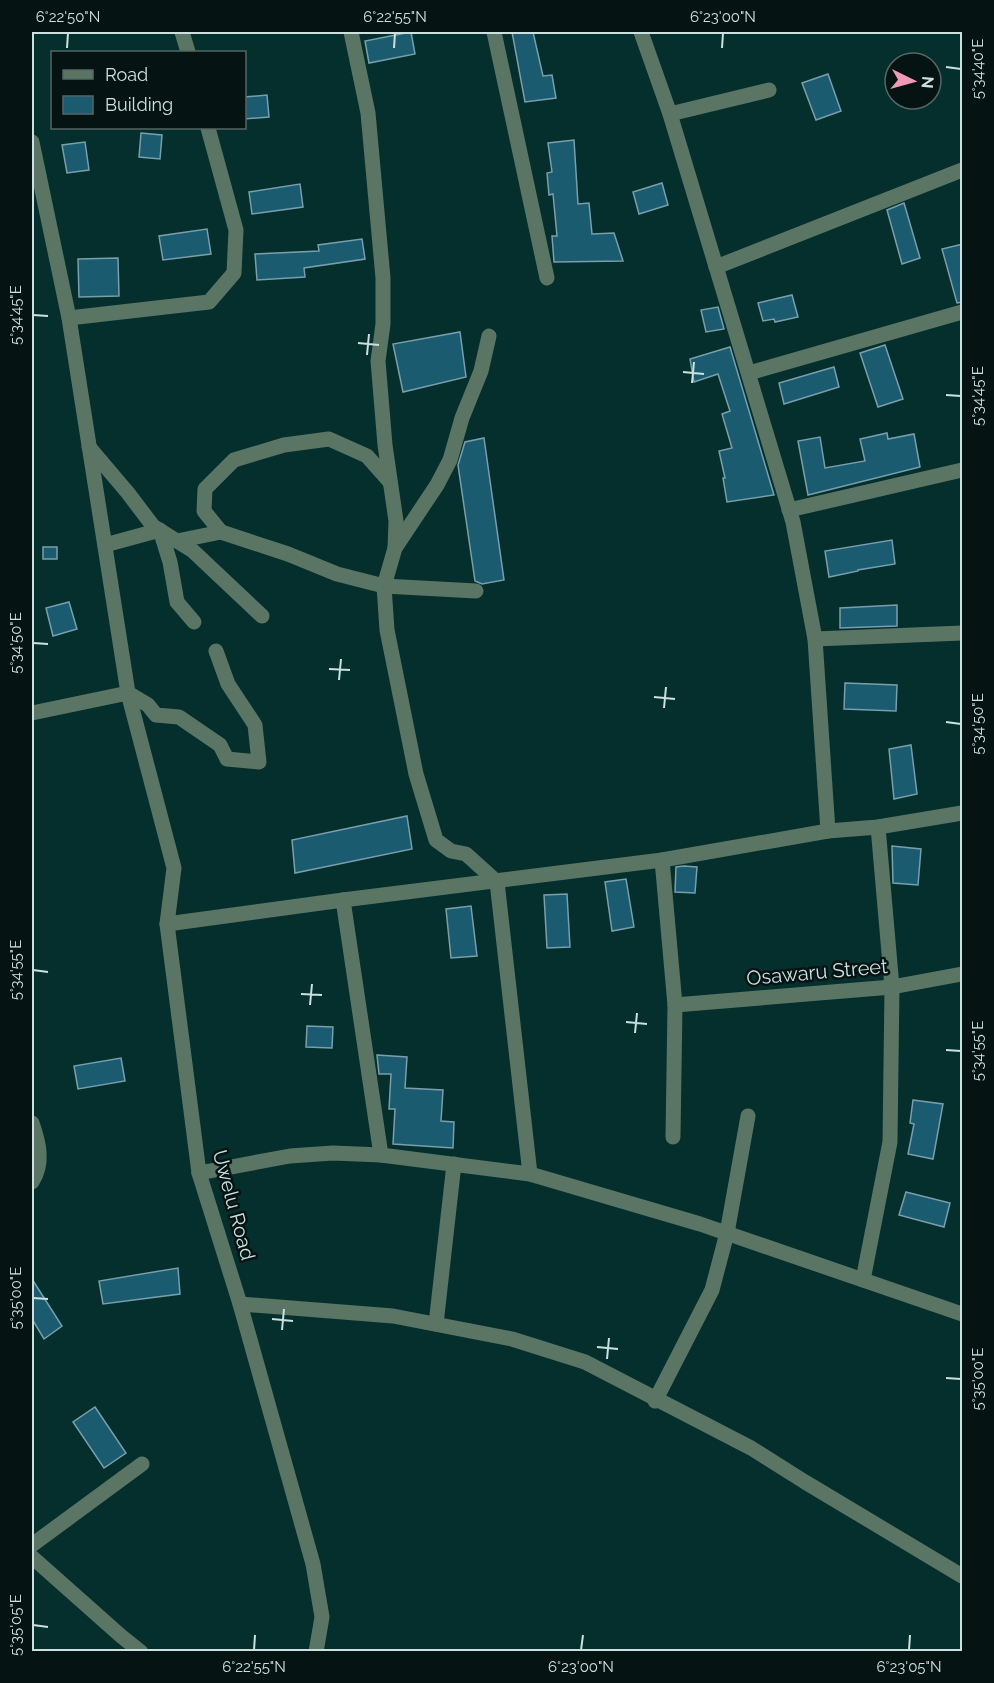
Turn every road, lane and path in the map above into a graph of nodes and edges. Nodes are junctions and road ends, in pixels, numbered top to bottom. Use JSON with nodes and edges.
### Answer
{"nodes":[{"id":1,"x":182,"y":32,"type":"edge"},
{"id":2,"x":351,"y":32,"type":"edge"},
{"id":3,"x":494,"y":32,"type":"edge"},
{"id":4,"x":641,"y":32,"type":"edge"},
{"id":5,"x":188,"y":51,"type":"edge"},
{"id":6,"x":769,"y":90,"type":"dead end"},
{"id":7,"x":670,"y":114,"type":"junction"},
{"id":8,"x":208,"y":129,"type":"edge"},
{"id":9,"x":32,"y":142,"type":"edge"},
{"id":10,"x":963,"y":170,"type":"edge"},
{"id":11,"x":34,"y":171,"type":"edge"},
{"id":12,"x":716,"y":267,"type":"junction"},
{"id":13,"x":547,"y":278,"type":"dead end"},
{"id":14,"x":963,"y":312,"type":"edge"},
{"id":15,"x":69,"y":318,"type":"junction"},
{"id":16,"x":489,"y":336,"type":"dead end"},
{"id":17,"x":749,"y":373,"type":"junction"},
{"id":18,"x":89,"y":447,"type":"junction"},
{"id":19,"x":963,"y":470,"type":"edge"},
{"id":20,"x":390,"y":482,"type":"junction"},
{"id":21,"x":789,"y":510,"type":"junction"},
{"id":22,"x":160,"y":530,"type":"junction"},
{"id":23,"x":221,"y":532,"type":"junction"},
{"id":24,"x":177,"y":541,"type":"junction"},
{"id":25,"x":105,"y":545,"type":"junction"},
{"id":26,"x":395,"y":548,"type":"junction"},
{"id":27,"x":384,"y":586,"type":"junction"},
{"id":28,"x":476,"y":591,"type":"dead end"},
{"id":29,"x":262,"y":616,"type":"dead end"},
{"id":30,"x":194,"y":622,"type":"dead end"},
{"id":31,"x":963,"y":633,"type":"edge"},
{"id":32,"x":814,"y":639,"type":"junction"},
{"id":33,"x":216,"y":651,"type":"dead end"},
{"id":34,"x":128,"y":693,"type":"junction"},
{"id":35,"x":32,"y":713,"type":"edge"},
{"id":36,"x":963,"y":813,"type":"edge"},
{"id":37,"x":878,"y":827,"type":"junction"},
{"id":38,"x":828,"y":831,"type":"junction"},
{"id":39,"x":662,"y":860,"type":"junction"},
{"id":40,"x":497,"y":882,"type":"junction"},
{"id":41,"x":343,"y":900,"type":"junction"},
{"id":42,"x":167,"y":924,"type":"junction"},
{"id":43,"x":963,"y":974,"type":"edge"},
{"id":44,"x":892,"y":987,"type":"junction"},
{"id":45,"x":675,"y":1005,"type":"junction"},
{"id":46,"x":748,"y":1116,"type":"dead end"},
{"id":47,"x":32,"y":1123,"type":"edge"},
{"id":48,"x":673,"y":1137,"type":"dead end"},
{"id":49,"x":381,"y":1155,"type":"junction"},
{"id":50,"x":454,"y":1164,"type":"junction"},
{"id":51,"x":199,"y":1173,"type":"junction"},
{"id":52,"x":530,"y":1174,"type":"junction"},
{"id":53,"x":32,"y":1182,"type":"edge"},
{"id":54,"x":727,"y":1233,"type":"junction"},
{"id":55,"x":863,"y":1280,"type":"junction"},
{"id":56,"x":240,"y":1304,"type":"junction"},
{"id":57,"x":963,"y":1314,"type":"edge"},
{"id":58,"x":436,"y":1324,"type":"junction"},
{"id":59,"x":656,"y":1401,"type":"junction"},
{"id":60,"x":142,"y":1464,"type":"dead end"},
{"id":61,"x":32,"y":1545,"type":"edge"},
{"id":62,"x":32,"y":1557,"type":"edge"},
{"id":63,"x":963,"y":1576,"type":"edge"},
{"id":64,"x":141,"y":1652,"type":"edge"},
{"id":65,"x":315,"y":1652,"type":"edge"}],
"edges":[{"from":1,"to":5,"type":"street"},
{"from":2,"to":20,"type":"street"},
{"from":3,"to":13,"type":"street"},
{"from":4,"to":7,"type":"street"},
{"from":6,"to":7,"type":"street"},
{"from":7,"to":12,"type":"street"},
{"from":8,"to":15,"type":"street"},
{"from":9,"to":11,"type":"street","name":"Uwelu Road"},
{"from":10,"to":12,"type":"street"},
{"from":11,"to":15,"type":"street","name":"Uwelu Road"},
{"from":12,"to":17,"type":"street"},
{"from":14,"to":17,"type":"street"},
{"from":15,"to":18,"type":"street","name":"Uwelu Road"},
{"from":16,"to":26,"type":"street"},
{"from":17,"to":21,"type":"street"},
{"from":18,"to":22,"type":"street"},
{"from":18,"to":25,"type":"street","name":"Uwelu Road"},
{"from":19,"to":21,"type":"street"},
{"from":20,"to":23,"type":"street"},
{"from":20,"to":26,"type":"street"},
{"from":21,"to":32,"type":"street"},
{"from":22,"to":24,"type":"street"},
{"from":22,"to":25,"type":"street"},
{"from":22,"to":30,"type":"street"},
{"from":23,"to":24,"type":"street"},
{"from":23,"to":27,"type":"street"},
{"from":24,"to":29,"type":"street"},
{"from":25,"to":34,"type":"street","name":"Uwelu Road"},
{"from":26,"to":27,"type":"street"},
{"from":27,"to":28,"type":"street"},
{"from":27,"to":40,"type":"street"},
{"from":31,"to":32,"type":"street"},
{"from":32,"to":38,"type":"street"},
{"from":33,"to":34,"type":"street"},
{"from":34,"to":35,"type":"street"},
{"from":34,"to":42,"type":"street","name":"Uwelu Road"},
{"from":36,"to":37,"type":"street"},
{"from":37,"to":38,"type":"street"},
{"from":37,"to":44,"type":"street"},
{"from":38,"to":39,"type":"street"},
{"from":39,"to":40,"type":"street"},
{"from":39,"to":45,"type":"street"},
{"from":40,"to":41,"type":"street"},
{"from":40,"to":52,"type":"street"},
{"from":41,"to":42,"type":"street"},
{"from":41,"to":49,"type":"street"},
{"from":42,"to":51,"type":"street","name":"Uwelu Road"},
{"from":43,"to":44,"type":"street","name":"Osawaru Street"},
{"from":44,"to":45,"type":"street","name":"Osawaru Street"},
{"from":44,"to":55,"type":"street"},
{"from":45,"to":48,"type":"street"},
{"from":46,"to":54,"type":"street"},
{"from":47,"to":53,"type":"street"},
{"from":49,"to":50,"type":"street"},
{"from":49,"to":51,"type":"street"},
{"from":50,"to":52,"type":"street"},
{"from":50,"to":58,"type":"street"},
{"from":51,"to":56,"type":"street","name":"Uwelu Road"},
{"from":52,"to":54,"type":"street"},
{"from":54,"to":55,"type":"street"},
{"from":54,"to":59,"type":"street"},
{"from":55,"to":57,"type":"street"},
{"from":56,"to":58,"type":"street"},
{"from":56,"to":65,"type":"street","name":"Uwelu Road"},
{"from":58,"to":59,"type":"street"},
{"from":59,"to":63,"type":"street"},
{"from":60,"to":61,"type":"street"},
{"from":62,"to":64,"type":"street"}]}
